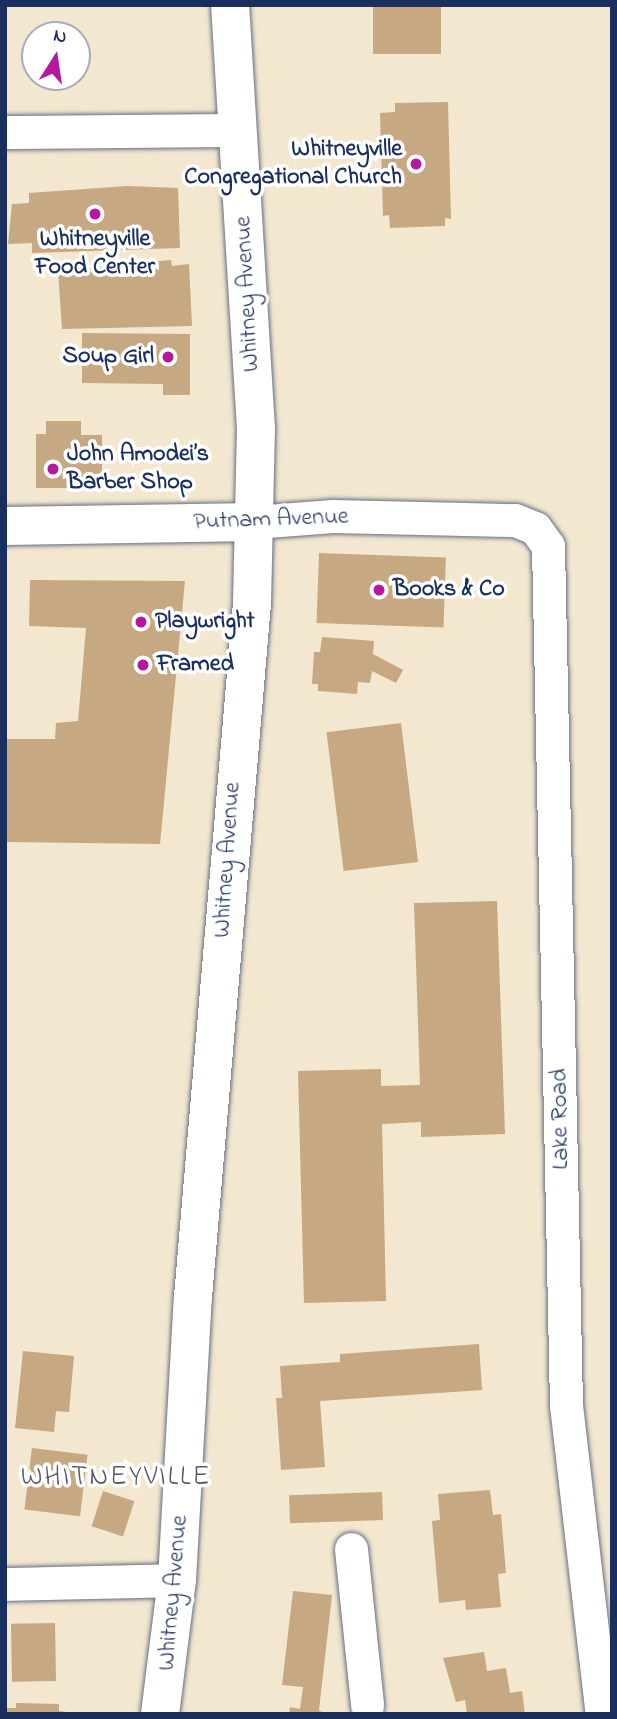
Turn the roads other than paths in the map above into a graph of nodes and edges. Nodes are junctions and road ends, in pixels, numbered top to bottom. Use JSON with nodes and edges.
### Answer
{"nodes":[{"id":1,"x":230,"y":5,"type":"edge"},
{"id":2,"x":239,"y":130,"type":"junction"},
{"id":3,"x":5,"y":132,"type":"edge"},
{"id":4,"x":254,"y":522,"type":"junction"},
{"id":5,"x":5,"y":526,"type":"edge"},
{"id":6,"x":535,"y":528,"type":"joint"},
{"id":7,"x":351,"y":1549,"type":"dead end"},
{"id":8,"x":177,"y":1580,"type":"junction"},
{"id":9,"x":5,"y":1584,"type":"edge"},
{"id":10,"x":367,"y":1705,"type":"dead end"},
{"id":11,"x":160,"y":1714,"type":"edge"},
{"id":12,"x":602,"y":1714,"type":"edge"}],
"edges":[{"from":1,"to":2,"type":"main road","name":"Whitney Avenue"},
{"from":2,"to":3,"type":"street"},
{"from":2,"to":4,"type":"main road","name":"Whitney Avenue"},
{"from":4,"to":5,"type":"main road","name":"Putnam Avenue"},
{"from":4,"to":6,"type":"street","name":"Putnam Avenue"},
{"from":4,"to":8,"type":"main road","name":"Whitney Avenue"},
{"from":6,"to":12,"type":"street","name":"Lake Road"},
{"from":7,"to":10,"type":"street"},
{"from":8,"to":9,"type":"street"},
{"from":8,"to":11,"type":"main road","name":"Whitney Avenue"}]}
